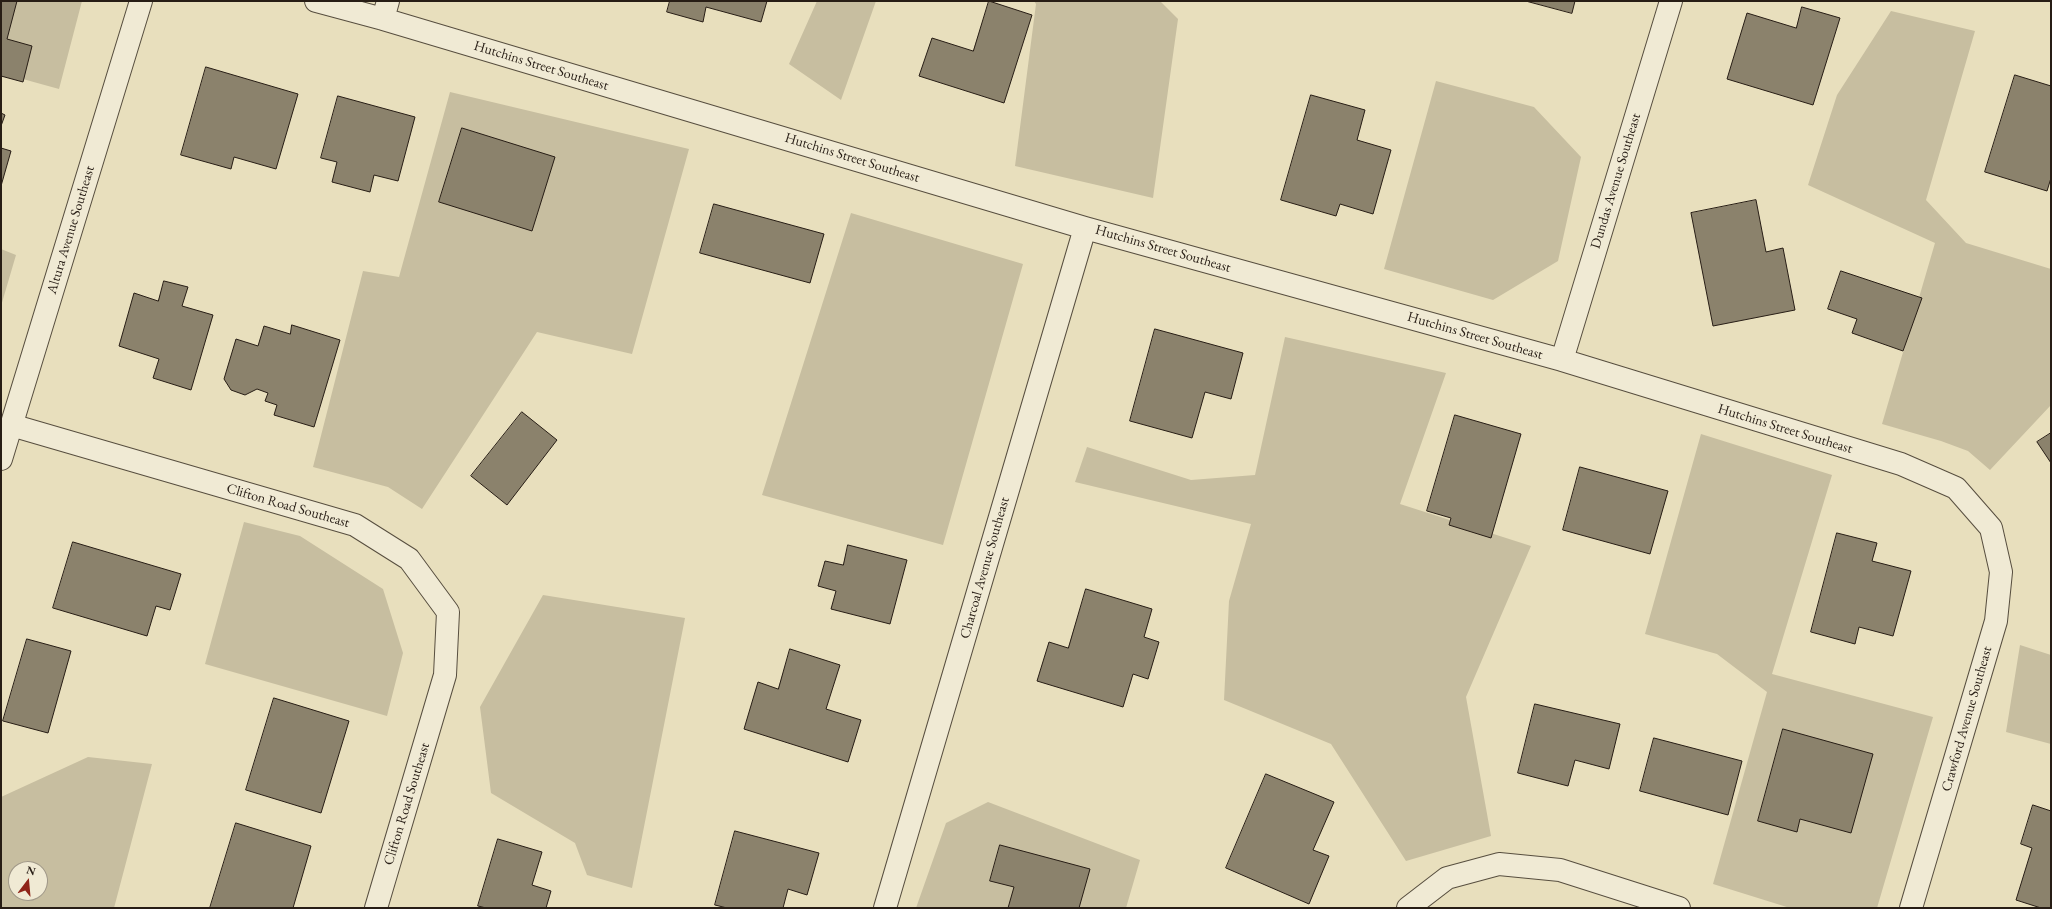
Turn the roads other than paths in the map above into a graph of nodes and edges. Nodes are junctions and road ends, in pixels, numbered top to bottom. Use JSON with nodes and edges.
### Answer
{"nodes":[{"id":1,"x":141,"y":1,"type":"edge"},
{"id":2,"x":316,"y":1,"type":"edge"},
{"id":3,"x":1671,"y":1,"type":"edge"},
{"id":4,"x":385,"y":10,"type":"edge"},
{"id":5,"x":1085,"y":228,"type":"junction"},
{"id":6,"x":1562,"y":360,"type":"junction"},
{"id":7,"x":11,"y":426,"type":"junction"},
{"id":8,"x":1,"y":459,"type":"edge"},
{"id":9,"x":1991,"y":528,"type":"joint"},
{"id":10,"x":376,"y":908,"type":"edge"},
{"id":11,"x":885,"y":908,"type":"edge"},
{"id":12,"x":1408,"y":908,"type":"edge"},
{"id":13,"x":1679,"y":908,"type":"edge"},
{"id":14,"x":1911,"y":908,"type":"edge"}],
"edges":[{"from":1,"to":7,"type":"street","name":"Altura Avenue Southeast"},
{"from":2,"to":4,"type":"street","name":"Hutchins Street Southeast"},
{"from":3,"to":6,"type":"street","name":"Dundas Avenue Southeast"},
{"from":4,"to":5,"type":"street","name":"Hutchins Street Southeast"},
{"from":5,"to":6,"type":"street","name":"Hutchins Street Southeast"},
{"from":5,"to":11,"type":"street","name":"Charcoal Avenue Southeast"},
{"from":6,"to":9,"type":"street","name":"Hutchins Street Southeast"},
{"from":7,"to":8,"type":"street","name":"Altura Avenue Southeast"},
{"from":7,"to":10,"type":"street","name":"Clifton Road Southeast"},
{"from":9,"to":14,"type":"street","name":"Crawford Avenue Southeast"},
{"from":12,"to":13,"type":"street"}]}
